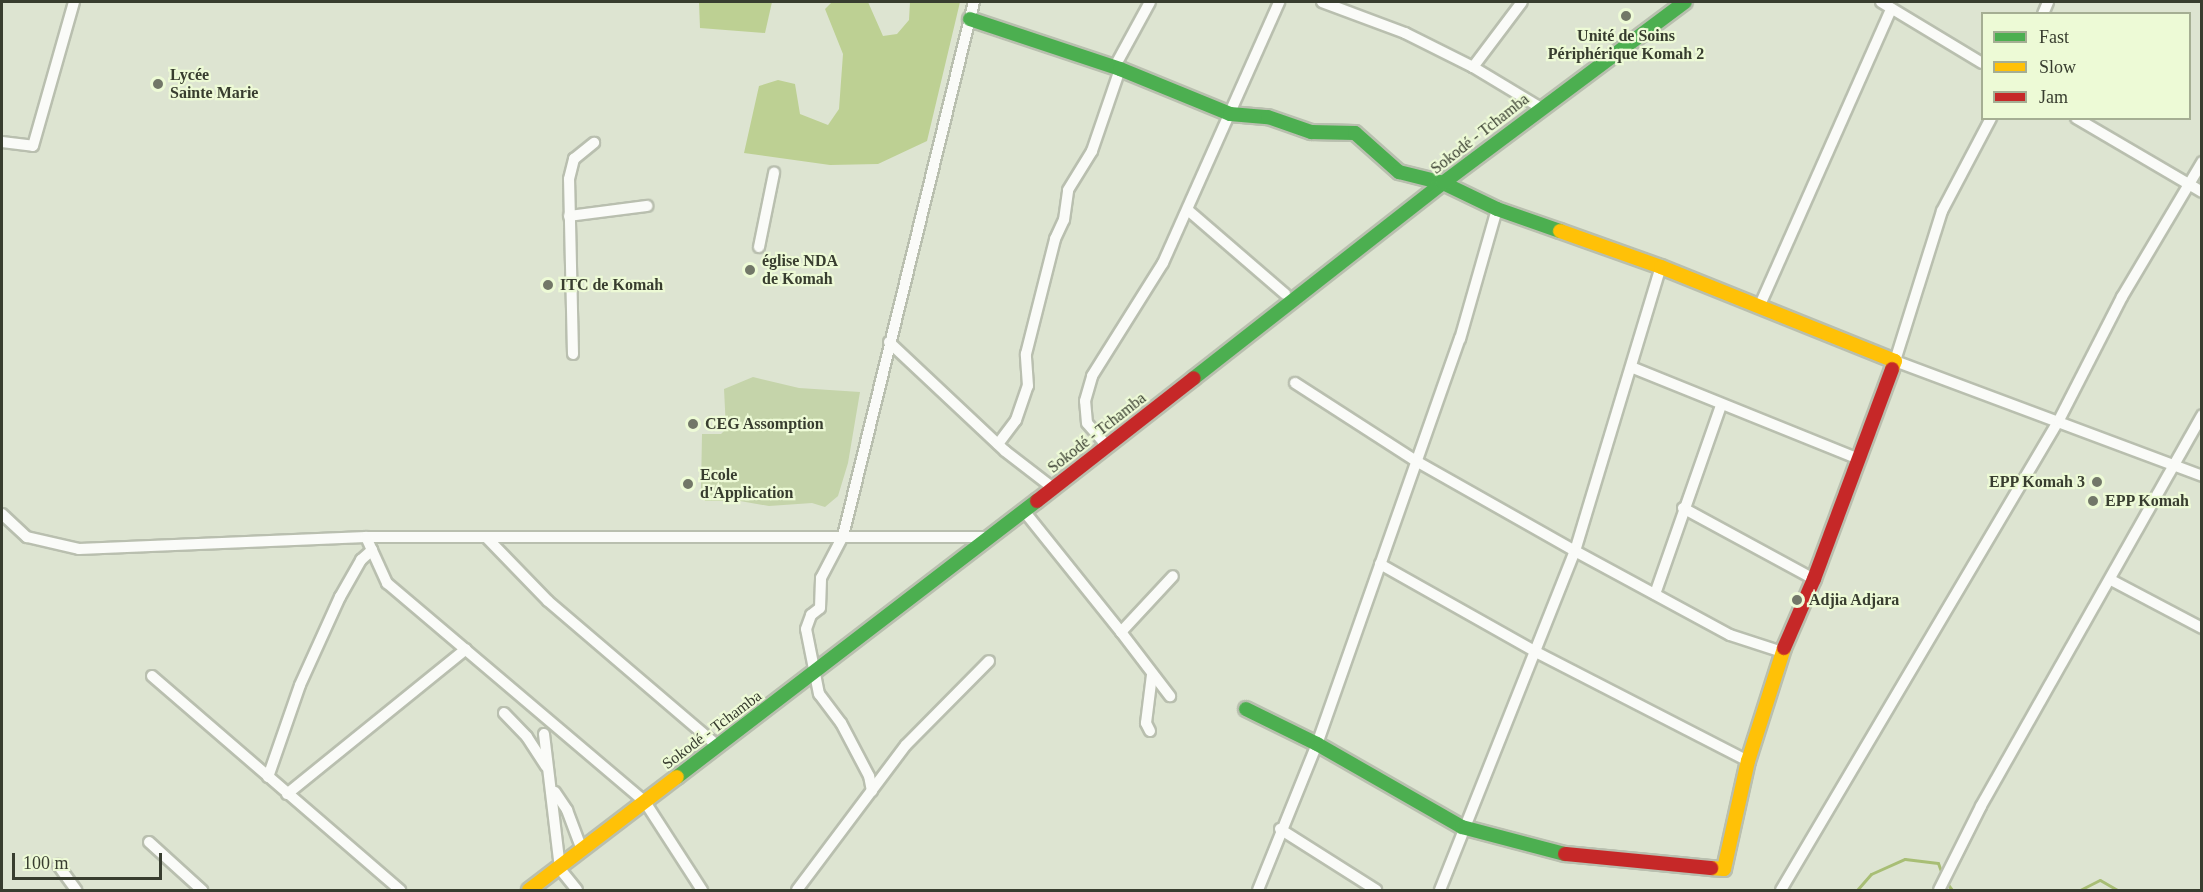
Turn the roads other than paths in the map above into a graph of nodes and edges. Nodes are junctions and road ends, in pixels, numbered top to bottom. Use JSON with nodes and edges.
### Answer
{"nodes":[{"id":1,"x":74,"y":2,"type":"edge"},
{"id":2,"x":974,"y":2,"type":"edge"},
{"id":3,"x":1150,"y":2,"type":"edge"},
{"id":4,"x":1279,"y":2,"type":"edge"},
{"id":5,"x":1322,"y":2,"type":"edge"},
{"id":6,"x":1522,"y":2,"type":"edge"},
{"id":7,"x":1881,"y":2,"type":"edge"},
{"id":8,"x":1676,"y":4,"type":"edge"},
{"id":9,"x":1891,"y":9,"type":"junction"},
{"id":10,"x":970,"y":19,"type":"junction"},
{"id":11,"x":1981,"y":62,"type":"edge"},
{"id":12,"x":1473,"y":67,"type":"junction"},
{"id":13,"x":1117,"y":68,"type":"junction"},
{"id":14,"x":1541,"y":108,"type":"junction"},
{"id":15,"x":1230,"y":114,"type":"junction"},
{"id":16,"x":1991,"y":120,"type":"edge"},
{"id":17,"x":2079,"y":120,"type":"edge"},
{"id":18,"x":2,"y":142,"type":"edge"},
{"id":19,"x":594,"y":143,"type":"dead end"},
{"id":20,"x":2202,"y":162,"type":"edge"},
{"id":21,"x":774,"y":174,"type":"dead end"},
{"id":22,"x":1443,"y":183,"type":"junction"},
{"id":23,"x":2189,"y":186,"type":"junction"},
{"id":24,"x":2202,"y":192,"type":"edge"},
{"id":25,"x":647,"y":206,"type":"dead end"},
{"id":26,"x":1497,"y":209,"type":"junction"},
{"id":27,"x":1189,"y":211,"type":"junction"},
{"id":28,"x":568,"y":216,"type":"junction"},
{"id":29,"x":759,"y":247,"type":"dead end"},
{"id":30,"x":1661,"y":267,"type":"junction"},
{"id":31,"x":1285,"y":294,"type":"dead end"},
{"id":32,"x":1760,"y":305,"type":"junction"},
{"id":33,"x":889,"y":342,"type":"junction"},
{"id":34,"x":573,"y":354,"type":"dead end"},
{"id":35,"x":1895,"y":361,"type":"junction"},
{"id":36,"x":1631,"y":367,"type":"junction"},
{"id":37,"x":1295,"y":382,"type":"dead end"},
{"id":38,"x":1721,"y":406,"type":"junction"},
{"id":39,"x":2202,"y":415,"type":"edge"},
{"id":40,"x":2059,"y":420,"type":"junction"},
{"id":41,"x":998,"y":444,"type":"junction"},
{"id":42,"x":1107,"y":446,"type":"junction"},
{"id":43,"x":1859,"y":459,"type":"junction"},
{"id":44,"x":1416,"y":461,"type":"junction"},
{"id":45,"x":2175,"y":465,"type":"junction"},
{"id":46,"x":2202,"y":476,"type":"edge"},
{"id":47,"x":1053,"y":488,"type":"junction"},
{"id":48,"x":1683,"y":508,"type":"junction"},
{"id":49,"x":1024,"y":511,"type":"junction"},
{"id":50,"x":2,"y":514,"type":"edge"},
{"id":51,"x":843,"y":536,"type":"junction"},
{"id":52,"x":366,"y":537,"type":"junction"},
{"id":53,"x":991,"y":537,"type":"junction"},
{"id":54,"x":487,"y":538,"type":"junction"},
{"id":55,"x":372,"y":550,"type":"junction"},
{"id":56,"x":1575,"y":551,"type":"junction"},
{"id":57,"x":1380,"y":564,"type":"junction"},
{"id":58,"x":1173,"y":576,"type":"dead end"},
{"id":59,"x":1814,"y":579,"type":"junction"},
{"id":60,"x":2111,"y":579,"type":"junction"},
{"id":61,"x":1655,"y":594,"type":"junction"},
{"id":62,"x":2202,"y":628,"type":"edge"},
{"id":63,"x":1121,"y":632,"type":"junction"},
{"id":64,"x":466,"y":649,"type":"junction"},
{"id":65,"x":1536,"y":652,"type":"junction"},
{"id":66,"x":1782,"y":652,"type":"junction"},
{"id":67,"x":989,"y":661,"type":"dead end"},
{"id":68,"x":813,"y":674,"type":"junction"},
{"id":69,"x":1152,"y":675,"type":"junction"},
{"id":70,"x":152,"y":676,"type":"dead end"},
{"id":71,"x":1170,"y":696,"type":"dead end"},
{"id":72,"x":1246,"y":709,"type":"dead end"},
{"id":73,"x":504,"y":714,"type":"dead end"},
{"id":74,"x":558,"y":727,"type":"junction"},
{"id":75,"x":1150,"y":730,"type":"dead end"},
{"id":76,"x":544,"y":734,"type":"junction"},
{"id":77,"x":527,"y":737,"type":"junction"},
{"id":78,"x":1317,"y":744,"type":"junction"},
{"id":79,"x":718,"y":747,"type":"junction"},
{"id":80,"x":1748,"y":761,"type":"junction"},
{"id":81,"x":547,"y":767,"type":"junction"},
{"id":82,"x":268,"y":777,"type":"junction"},
{"id":83,"x":872,"y":791,"type":"junction"},
{"id":84,"x":287,"y":794,"type":"junction"},
{"id":85,"x":645,"y":802,"type":"junction"},
{"id":86,"x":1462,"y":827,"type":"junction"},
{"id":87,"x":1280,"y":829,"type":"junction"},
{"id":88,"x":148,"y":842,"type":"dead end"},
{"id":89,"x":582,"y":850,"type":"junction"},
{"id":90,"x":58,"y":865,"type":"dead end"},
{"id":91,"x":560,"y":869,"type":"junction"},
{"id":92,"x":1781,"y":890,"type":"edge"},
{"id":93,"x":76,"y":891,"type":"edge"},
{"id":94,"x":202,"y":891,"type":"edge"},
{"id":95,"x":400,"y":891,"type":"edge"},
{"id":96,"x":529,"y":891,"type":"edge"},
{"id":97,"x":577,"y":891,"type":"edge"},
{"id":98,"x":702,"y":891,"type":"edge"},
{"id":99,"x":797,"y":891,"type":"edge"},
{"id":100,"x":1258,"y":891,"type":"edge"},
{"id":101,"x":1376,"y":891,"type":"edge"},
{"id":102,"x":1440,"y":891,"type":"edge"},
{"id":103,"x":1940,"y":891,"type":"edge"}],
"edges":[{"from":1,"to":18,"type":"street"},
{"from":2,"to":10,"type":"street"},
{"from":3,"to":13,"type":"street"},
{"from":4,"to":15,"type":"street"},
{"from":5,"to":12,"type":"street"},
{"from":6,"to":12,"type":"street"},
{"from":7,"to":9,"type":"street"},
{"from":8,"to":14,"type":"street","name":"Sokodé - Tchamba"},
{"from":9,"to":11,"type":"street"},
{"from":9,"to":32,"type":"street"},
{"from":10,"to":13,"type":"street"},
{"from":10,"to":33,"type":"street"},
{"from":12,"to":14,"type":"street"},
{"from":13,"to":15,"type":"street"},
{"from":13,"to":41,"type":"street"},
{"from":14,"to":22,"type":"street","name":"Sokodé - Tchamba"},
{"from":15,"to":22,"type":"street"},
{"from":15,"to":27,"type":"street"},
{"from":16,"to":35,"type":"street"},
{"from":17,"to":23,"type":"street"},
{"from":19,"to":28,"type":"street"},
{"from":20,"to":23,"type":"street"},
{"from":21,"to":29,"type":"street"},
{"from":22,"to":26,"type":"street"},
{"from":22,"to":42,"type":"street","name":"Sokodé - Tchamba"},
{"from":23,"to":24,"type":"street"},
{"from":23,"to":40,"type":"street"},
{"from":25,"to":28,"type":"street"},
{"from":26,"to":30,"type":"street"},
{"from":26,"to":44,"type":"street"},
{"from":27,"to":31,"type":"street"},
{"from":27,"to":42,"type":"street"},
{"from":28,"to":34,"type":"street"},
{"from":30,"to":32,"type":"street"},
{"from":30,"to":36,"type":"street"},
{"from":32,"to":35,"type":"street"},
{"from":33,"to":41,"type":"street"},
{"from":33,"to":51,"type":"street"},
{"from":35,"to":40,"type":"street"},
{"from":35,"to":43,"type":"street"},
{"from":36,"to":38,"type":"street"},
{"from":36,"to":56,"type":"street"},
{"from":37,"to":44,"type":"street"},
{"from":38,"to":43,"type":"street"},
{"from":38,"to":48,"type":"street"},
{"from":39,"to":45,"type":"street"},
{"from":40,"to":45,"type":"street"},
{"from":40,"to":92,"type":"street"},
{"from":41,"to":47,"type":"street"},
{"from":42,"to":47,"type":"street","name":"Sokodé - Tchamba"},
{"from":43,"to":59,"type":"street"},
{"from":44,"to":56,"type":"street"},
{"from":44,"to":57,"type":"street"},
{"from":45,"to":46,"type":"street"},
{"from":45,"to":60,"type":"street"},
{"from":47,"to":49,"type":"street","name":"Sokodé - Tchamba"},
{"from":48,"to":59,"type":"street"},
{"from":48,"to":61,"type":"street"},
{"from":49,"to":53,"type":"street","name":"Sokodé - Tchamba"},
{"from":49,"to":63,"type":"street"},
{"from":50,"to":52,"type":"street"},
{"from":51,"to":53,"type":"street"},
{"from":51,"to":54,"type":"street"},
{"from":51,"to":68,"type":"street"},
{"from":52,"to":54,"type":"street"},
{"from":52,"to":55,"type":"street"},
{"from":53,"to":68,"type":"street","name":"Sokodé - Tchamba"},
{"from":54,"to":79,"type":"street"},
{"from":55,"to":64,"type":"street"},
{"from":55,"to":82,"type":"street"},
{"from":56,"to":61,"type":"street"},
{"from":56,"to":65,"type":"street"},
{"from":57,"to":65,"type":"street"},
{"from":57,"to":78,"type":"street"},
{"from":58,"to":63,"type":"street"},
{"from":59,"to":66,"type":"street"},
{"from":60,"to":62,"type":"street"},
{"from":60,"to":103,"type":"street"},
{"from":61,"to":66,"type":"street"},
{"from":63,"to":69,"type":"street"},
{"from":64,"to":74,"type":"street"},
{"from":64,"to":84,"type":"street"},
{"from":65,"to":80,"type":"street"},
{"from":65,"to":86,"type":"street"},
{"from":66,"to":80,"type":"street"},
{"from":67,"to":83,"type":"street"},
{"from":68,"to":79,"type":"street","name":"Sokodé - Tchamba"},
{"from":68,"to":83,"type":"street"},
{"from":69,"to":71,"type":"street"},
{"from":69,"to":75,"type":"street"},
{"from":70,"to":82,"type":"street"},
{"from":72,"to":78,"type":"street"},
{"from":73,"to":77,"type":"street"},
{"from":74,"to":76,"type":"street"},
{"from":74,"to":85,"type":"street"},
{"from":76,"to":77,"type":"street"},
{"from":76,"to":81,"type":"street"},
{"from":77,"to":81,"type":"street"},
{"from":78,"to":86,"type":"street"},
{"from":78,"to":87,"type":"street"},
{"from":79,"to":85,"type":"street","name":"Sokodé - Tchamba"},
{"from":80,"to":86,"type":"street"},
{"from":81,"to":89,"type":"street"},
{"from":81,"to":91,"type":"street"},
{"from":82,"to":84,"type":"street"},
{"from":83,"to":99,"type":"street"},
{"from":84,"to":95,"type":"street"},
{"from":85,"to":89,"type":"street","name":"Sokodé - Tchamba"},
{"from":85,"to":98,"type":"street"},
{"from":86,"to":102,"type":"street"},
{"from":87,"to":100,"type":"street"},
{"from":87,"to":101,"type":"street"},
{"from":88,"to":94,"type":"street"},
{"from":89,"to":91,"type":"street","name":"Sokodé - Tchamba"},
{"from":90,"to":93,"type":"street"},
{"from":91,"to":96,"type":"street","name":"Sokodé - Tchamba"},
{"from":91,"to":97,"type":"street"}]}
